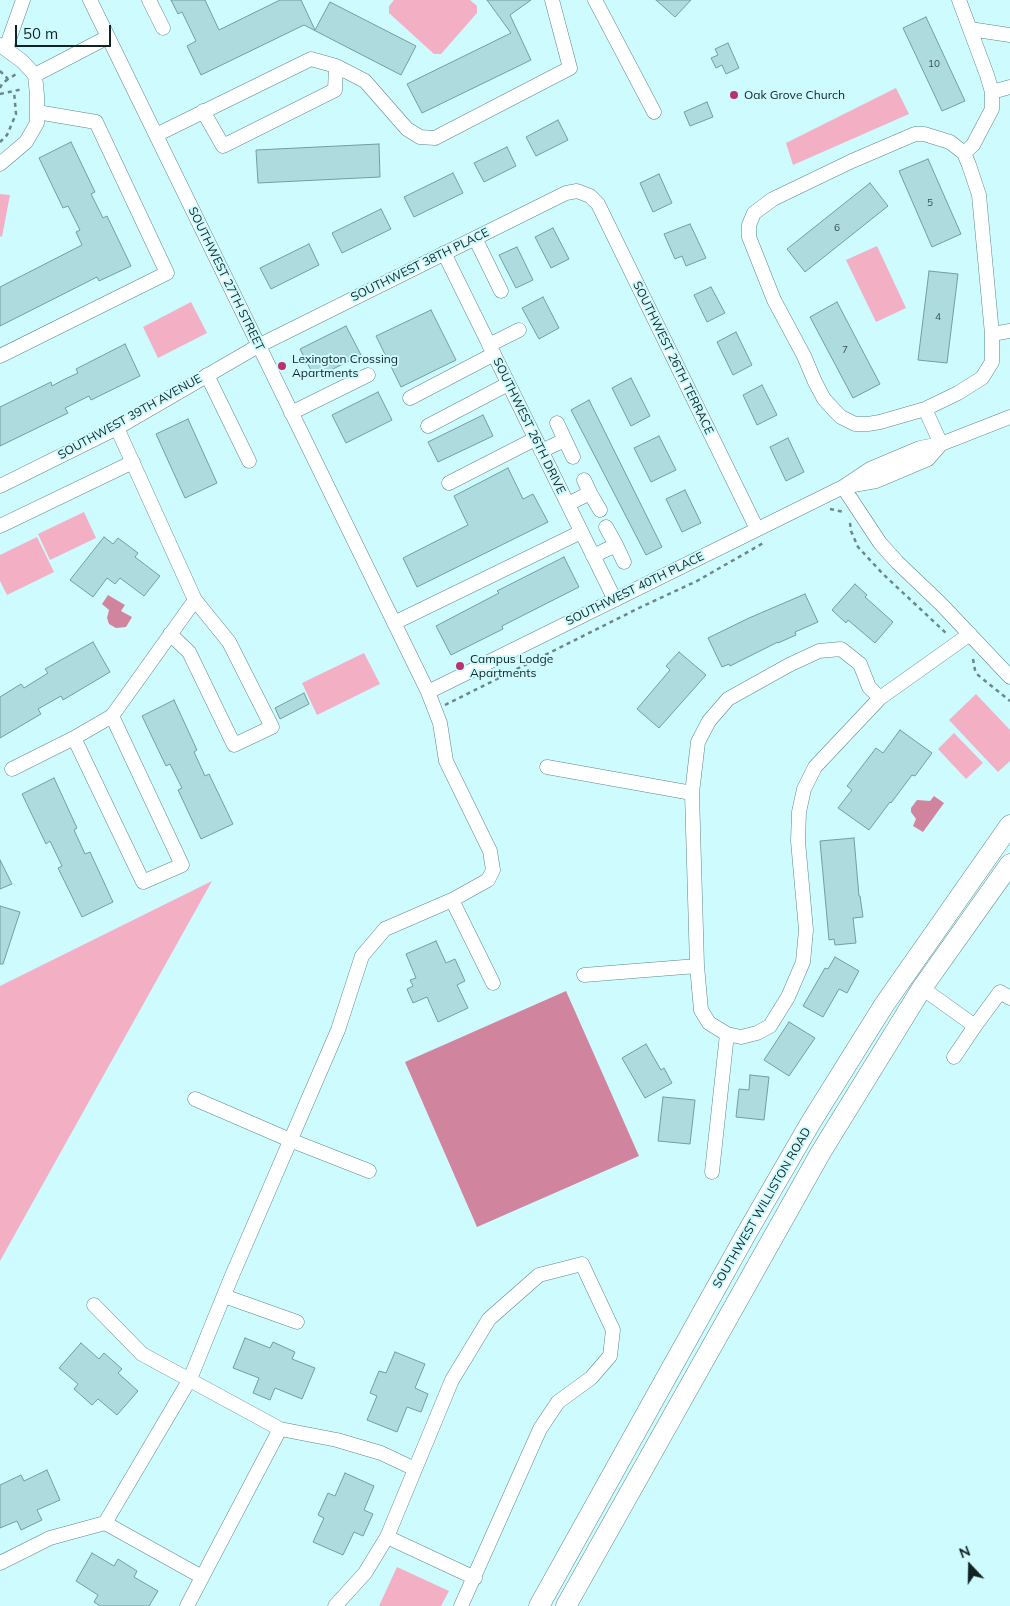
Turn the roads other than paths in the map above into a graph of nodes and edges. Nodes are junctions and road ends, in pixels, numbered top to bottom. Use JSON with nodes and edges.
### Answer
{"nodes":[{"id":1,"x":23,"y":0,"type":"edge"},
{"id":2,"x":90,"y":0,"type":"edge"},
{"id":3,"x":149,"y":0,"type":"edge"},
{"id":4,"x":552,"y":0,"type":"edge"},
{"id":5,"x":595,"y":0,"type":"edge"},
{"id":6,"x":959,"y":0,"type":"edge"},
{"id":7,"x":163,"y":28,"type":"dead end"},
{"id":8,"x":970,"y":29,"type":"junction"},
{"id":9,"x":1010,"y":35,"type":"edge"},
{"id":10,"x":108,"y":37,"type":"junction"},
{"id":11,"x":3,"y":47,"type":"edge"},
{"id":12,"x":336,"y":66,"type":"junction"},
{"id":13,"x":32,"y":76,"type":"junction"},
{"id":14,"x":1010,"y":87,"type":"edge"},
{"id":15,"x":992,"y":92,"type":"junction"},
{"id":16,"x":204,"y":110,"type":"junction"},
{"id":17,"x":37,"y":112,"type":"junction"},
{"id":18,"x":654,"y":112,"type":"dead end"},
{"id":19,"x":156,"y":135,"type":"junction"},
{"id":20,"x":964,"y":152,"type":"junction"},
{"id":21,"x":0,"y":164,"type":"edge"},
{"id":22,"x":583,"y":192,"type":"joint"},
{"id":23,"x":475,"y":238,"type":"junction"},
{"id":24,"x":444,"y":253,"type":"junction"},
{"id":25,"x":502,"y":291,"type":"dead end"},
{"id":26,"x":520,"y":330,"type":"dead end"},
{"id":27,"x":1010,"y":331,"type":"edge"},
{"id":28,"x":992,"y":334,"type":"junction"},
{"id":29,"x":258,"y":346,"type":"junction"},
{"id":30,"x":491,"y":350,"type":"junction"},
{"id":31,"x":0,"y":356,"type":"edge"},
{"id":32,"x":207,"y":375,"type":"junction"},
{"id":33,"x":368,"y":375,"type":"dead end"},
{"id":34,"x":508,"y":384,"type":"junction"},
{"id":35,"x":410,"y":398,"type":"dead end"},
{"id":36,"x":926,"y":409,"type":"junction"},
{"id":37,"x":291,"y":413,"type":"junction"},
{"id":38,"x":1010,"y":417,"type":"edge"},
{"id":39,"x":557,"y":423,"type":"dead end"},
{"id":40,"x":428,"y":426,"type":"dead end"},
{"id":41,"x":117,"y":428,"type":"junction"},
{"id":42,"x":565,"y":440,"type":"junction"},
{"id":43,"x":941,"y":444,"type":"junction"},
{"id":44,"x":538,"y":445,"type":"junction"},
{"id":45,"x":573,"y":457,"type":"dead end"},
{"id":46,"x":249,"y":461,"type":"dead end"},
{"id":47,"x":133,"y":462,"type":"junction"},
{"id":48,"x":584,"y":480,"type":"dead end"},
{"id":49,"x":449,"y":483,"type":"dead end"},
{"id":50,"x":0,"y":486,"type":"edge"},
{"id":51,"x":843,"y":487,"type":"junction"},
{"id":52,"x":590,"y":493,"type":"junction"},
{"id":53,"x":568,"y":504,"type":"junction"},
{"id":54,"x":600,"y":510,"type":"dead end"},
{"id":55,"x":0,"y":526,"type":"edge"},
{"id":56,"x":606,"y":527,"type":"dead end"},
{"id":57,"x":757,"y":529,"type":"junction"},
{"id":58,"x":581,"y":532,"type":"junction"},
{"id":59,"x":616,"y":545,"type":"junction"},
{"id":60,"x":593,"y":556,"type":"junction"},
{"id":61,"x":624,"y":562,"type":"dead end"},
{"id":62,"x":195,"y":600,"type":"junction"},
{"id":63,"x":615,"y":600,"type":"junction"},
{"id":64,"x":394,"y":623,"type":"junction"},
{"id":65,"x":170,"y":634,"type":"junction"},
{"id":66,"x":970,"y":634,"type":"junction"},
{"id":67,"x":1010,"y":676,"type":"edge"},
{"id":68,"x":428,"y":692,"type":"junction"},
{"id":69,"x":880,"y":698,"type":"junction"},
{"id":70,"x":112,"y":716,"type":"junction"},
{"id":71,"x":74,"y":738,"type":"junction"},
{"id":72,"x":547,"y":767,"type":"dead end"},
{"id":73,"x":12,"y":768,"type":"dead end"},
{"id":74,"x":692,"y":793,"type":"junction"},
{"id":75,"x":1010,"y":825,"type":"edge"},
{"id":76,"x":1010,"y":864,"type":"edge"},
{"id":77,"x":452,"y":900,"type":"junction"},
{"id":78,"x":697,"y":966,"type":"junction"},
{"id":79,"x":584,"y":975,"type":"dead end"},
{"id":80,"x":493,"y":983,"type":"dead end"},
{"id":81,"x":922,"y":988,"type":"junction"},
{"id":82,"x":1010,"y":998,"type":"edge"},
{"id":83,"x":975,"y":1026,"type":"junction"},
{"id":84,"x":727,"y":1034,"type":"junction"},
{"id":85,"x":954,"y":1056,"type":"dead end"},
{"id":86,"x":195,"y":1099,"type":"dead end"},
{"id":87,"x":290,"y":1140,"type":"junction"},
{"id":88,"x":368,"y":1171,"type":"dead end"},
{"id":89,"x":712,"y":1172,"type":"dead end"},
{"id":90,"x":224,"y":1296,"type":"junction"},
{"id":91,"x":94,"y":1306,"type":"dead end"},
{"id":92,"x":298,"y":1322,"type":"dead end"},
{"id":93,"x":190,"y":1379,"type":"junction"},
{"id":94,"x":280,"y":1428,"type":"junction"},
{"id":95,"x":415,"y":1470,"type":"junction"},
{"id":96,"x":105,"y":1523,"type":"junction"},
{"id":97,"x":387,"y":1537,"type":"junction"},
{"id":98,"x":0,"y":1563,"type":"edge"},
{"id":99,"x":202,"y":1578,"type":"junction"},
{"id":100,"x":475,"y":1578,"type":"junction"},
{"id":101,"x":187,"y":1606,"type":"edge"},
{"id":102,"x":335,"y":1606,"type":"edge"},
{"id":103,"x":461,"y":1606,"type":"edge"},
{"id":104,"x":539,"y":1606,"type":"edge"},
{"id":105,"x":566,"y":1606,"type":"edge"}],
"edges":[{"from":1,"to":11,"type":"street"},
{"from":2,"to":10,"type":"street","name":"SOUTHWEST 27TH STREET"},
{"from":3,"to":7,"type":"street"},
{"from":4,"to":12,"type":"street"},
{"from":5,"to":18,"type":"street"},
{"from":6,"to":8,"type":"street"},
{"from":8,"to":9,"type":"street"},
{"from":8,"to":15,"type":"street"},
{"from":10,"to":13,"type":"street"},
{"from":10,"to":19,"type":"street","name":"SOUTHWEST 27TH STREET"},
{"from":11,"to":13,"type":"street"},
{"from":12,"to":16,"type":"street"},
{"from":12,"to":16,"type":"street"},
{"from":13,"to":17,"type":"street"},
{"from":14,"to":15,"type":"street"},
{"from":15,"to":20,"type":"street"},
{"from":16,"to":19,"type":"street"},
{"from":17,"to":21,"type":"street"},
{"from":17,"to":31,"type":"street"},
{"from":19,"to":29,"type":"street","name":"SOUTHWEST 27TH STREET"},
{"from":20,"to":28,"type":"street"},
{"from":20,"to":36,"type":"street"},
{"from":22,"to":23,"type":"street","name":"SOUTHWEST 38TH PLACE"},
{"from":22,"to":57,"type":"street","name":"SOUTHWEST 26TH TERRACE"},
{"from":23,"to":24,"type":"street","name":"SOUTHWEST 38TH PLACE"},
{"from":23,"to":25,"type":"street"},
{"from":24,"to":29,"type":"street","name":"SOUTHWEST 38TH PLACE"},
{"from":24,"to":30,"type":"street","name":"SOUTHWEST 26TH DRIVE"},
{"from":26,"to":30,"type":"street"},
{"from":27,"to":28,"type":"street"},
{"from":28,"to":36,"type":"street"},
{"from":29,"to":32,"type":"street","name":"SOUTHWEST 39TH AVENUE"},
{"from":29,"to":37,"type":"street","name":"SOUTHWEST 27TH STREET"},
{"from":30,"to":34,"type":"street","name":"SOUTHWEST 26TH DRIVE"},
{"from":30,"to":35,"type":"street"},
{"from":32,"to":41,"type":"street","name":"SOUTHWEST 39TH AVENUE"},
{"from":32,"to":46,"type":"street"},
{"from":33,"to":37,"type":"street"},
{"from":34,"to":40,"type":"street"},
{"from":34,"to":44,"type":"street","name":"SOUTHWEST 26TH DRIVE"},
{"from":36,"to":43,"type":"street"},
{"from":37,"to":64,"type":"street","name":"SOUTHWEST 27TH STREET"},
{"from":38,"to":43,"type":"street","name":"SOUTHWEST 40TH PLACE"},
{"from":39,"to":42,"type":"street"},
{"from":41,"to":47,"type":"street"},
{"from":41,"to":50,"type":"street","name":"SOUTHWEST 39TH AVENUE"},
{"from":42,"to":44,"type":"street"},
{"from":42,"to":45,"type":"street"},
{"from":43,"to":51,"type":"street","name":"SOUTHWEST 40TH PLACE"},
{"from":44,"to":49,"type":"street"},
{"from":44,"to":53,"type":"street","name":"SOUTHWEST 26TH DRIVE"},
{"from":47,"to":55,"type":"street"},
{"from":47,"to":62,"type":"street"},
{"from":48,"to":52,"type":"street"},
{"from":51,"to":57,"type":"street","name":"SOUTHWEST 40TH PLACE"},
{"from":51,"to":66,"type":"street"},
{"from":52,"to":53,"type":"street"},
{"from":52,"to":54,"type":"street"},
{"from":53,"to":58,"type":"street","name":"SOUTHWEST 26TH DRIVE"},
{"from":56,"to":59,"type":"street"},
{"from":57,"to":63,"type":"street","name":"SOUTHWEST 40TH PLACE"},
{"from":58,"to":60,"type":"street","name":"SOUTHWEST 26TH DRIVE"},
{"from":58,"to":64,"type":"street"},
{"from":59,"to":60,"type":"street"},
{"from":59,"to":61,"type":"street"},
{"from":60,"to":63,"type":"street","name":"SOUTHWEST 26TH DRIVE"},
{"from":62,"to":65,"type":"street"},
{"from":62,"to":65,"type":"street"},
{"from":63,"to":68,"type":"street","name":"SOUTHWEST 40TH PLACE"},
{"from":64,"to":68,"type":"street","name":"SOUTHWEST 27TH STREET"},
{"from":65,"to":70,"type":"street"},
{"from":66,"to":67,"type":"street"},
{"from":66,"to":69,"type":"street"},
{"from":68,"to":77,"type":"street","name":"SOUTHWEST 27TH STREET"},
{"from":69,"to":74,"type":"street"},
{"from":69,"to":84,"type":"street"},
{"from":70,"to":71,"type":"street"},
{"from":70,"to":71,"type":"street"},
{"from":71,"to":73,"type":"street"},
{"from":72,"to":74,"type":"street"},
{"from":74,"to":78,"type":"street"},
{"from":75,"to":104,"type":"highway","name":"SOUTHWEST WILLISTON ROAD"},
{"from":76,"to":81,"type":"highway","name":"SOUTHWEST WILLISTON ROAD"},
{"from":77,"to":80,"type":"street"},
{"from":77,"to":87,"type":"street","name":"SOUTHWEST 27TH STREET"},
{"from":78,"to":79,"type":"street"},
{"from":78,"to":84,"type":"street"},
{"from":81,"to":83,"type":"street"},
{"from":81,"to":105,"type":"highway","name":"SOUTHWEST WILLISTON ROAD"},
{"from":82,"to":83,"type":"street"},
{"from":83,"to":85,"type":"street"},
{"from":84,"to":89,"type":"street"},
{"from":86,"to":87,"type":"street"},
{"from":87,"to":88,"type":"street"},
{"from":87,"to":90,"type":"street","name":"SOUTHWEST 27TH STREET"},
{"from":90,"to":92,"type":"street"},
{"from":90,"to":93,"type":"street","name":"SOUTHWEST 27TH STREET"},
{"from":91,"to":93,"type":"street"},
{"from":93,"to":94,"type":"street"},
{"from":93,"to":96,"type":"street","name":"SOUTHWEST 27TH STREET"},
{"from":94,"to":95,"type":"street"},
{"from":94,"to":99,"type":"street"},
{"from":95,"to":97,"type":"street"},
{"from":95,"to":100,"type":"street"},
{"from":96,"to":98,"type":"street"},
{"from":96,"to":99,"type":"street"},
{"from":97,"to":100,"type":"street"},
{"from":97,"to":102,"type":"street"},
{"from":99,"to":101,"type":"street"},
{"from":100,"to":103,"type":"street"}]}
